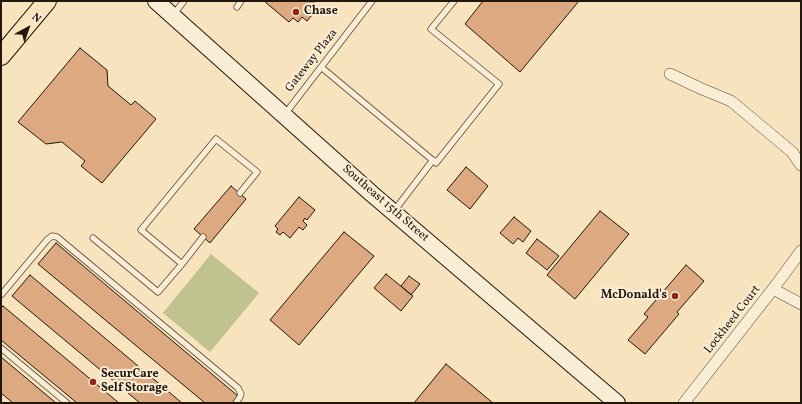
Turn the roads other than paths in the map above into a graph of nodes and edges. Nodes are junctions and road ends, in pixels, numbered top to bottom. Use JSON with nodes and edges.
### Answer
{"nodes":[{"id":1,"x":47,"y":1,"type":"edge"},
{"id":2,"x":156,"y":1,"type":"edge"},
{"id":3,"x":184,"y":1,"type":"edge"},
{"id":4,"x":241,"y":1,"type":"edge"},
{"id":5,"x":372,"y":1,"type":"edge"},
{"id":6,"x":454,"y":1,"type":"edge"},
{"id":7,"x":237,"y":7,"type":"dead end"},
{"id":8,"x":172,"y":16,"type":"junction"},
{"id":9,"x":1,"y":56,"type":"edge"},
{"id":10,"x":321,"y":68,"type":"junction"},
{"id":11,"x":670,"y":74,"type":"dead end"},
{"id":12,"x":283,"y":116,"type":"junction"},
{"id":13,"x":433,"y":160,"type":"junction"},
{"id":14,"x":801,"y":165,"type":"edge"},
{"id":15,"x":240,"y":193,"type":"dead end"},
{"id":16,"x":393,"y":212,"type":"junction"},
{"id":17,"x":203,"y":237,"type":"dead end"},
{"id":18,"x":93,"y":238,"type":"dead end"},
{"id":19,"x":801,"y":251,"type":"edge"},
{"id":20,"x":182,"y":264,"type":"junction"},
{"id":21,"x":773,"y":289,"type":"junction"},
{"id":22,"x":1,"y":295,"type":"edge"},
{"id":23,"x":801,"y":304,"type":"edge"},
{"id":24,"x":1,"y":348,"type":"edge"},
{"id":25,"x":67,"y":403,"type":"edge"},
{"id":26,"x":236,"y":403,"type":"edge"},
{"id":27,"x":617,"y":403,"type":"edge"},
{"id":28,"x":684,"y":403,"type":"edge"}],
"edges":[{"from":1,"to":9,"type":"main road"},
{"from":2,"to":8,"type":"main road","name":"Southeast 15th Street"},
{"from":3,"to":8,"type":"lane"},
{"from":4,"to":7,"type":"lane"},
{"from":5,"to":10,"type":"lane","name":"Gateway Plaza"},
{"from":6,"to":13,"type":"lane"},
{"from":8,"to":12,"type":"main road","name":"Southeast 15th Street"},
{"from":10,"to":12,"type":"lane","name":"Gateway Plaza"},
{"from":10,"to":13,"type":"lane"},
{"from":11,"to":14,"type":"street"},
{"from":12,"to":16,"type":"main road","name":"Southeast 15th Street"},
{"from":13,"to":16,"type":"lane"},
{"from":15,"to":20,"type":"lane"},
{"from":16,"to":27,"type":"main road","name":"Southeast 15th Street"},
{"from":17,"to":20,"type":"lane"},
{"from":18,"to":20,"type":"lane"},
{"from":19,"to":21,"type":"street","name":"Lockheed Court"},
{"from":21,"to":23,"type":"street"},
{"from":21,"to":28,"type":"street","name":"Lockheed Court"},
{"from":22,"to":26,"type":"lane"},
{"from":24,"to":25,"type":"lane"}]}
